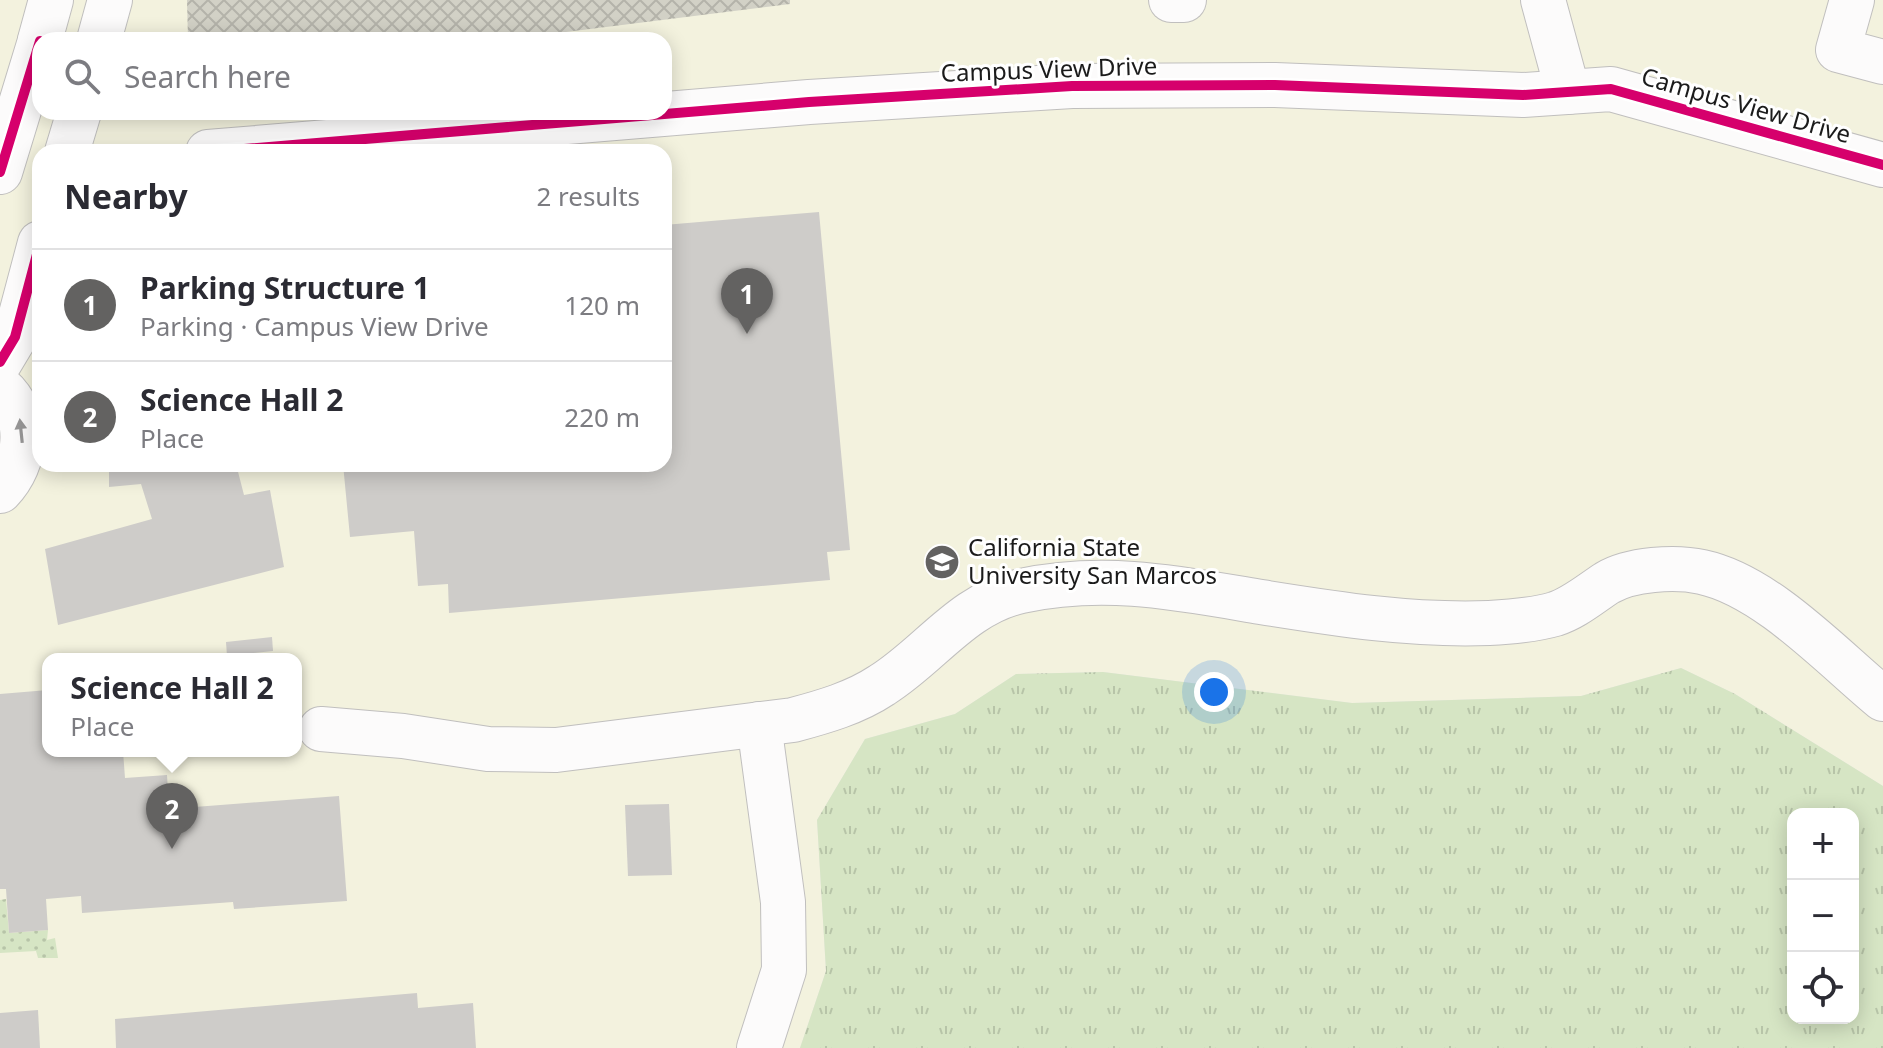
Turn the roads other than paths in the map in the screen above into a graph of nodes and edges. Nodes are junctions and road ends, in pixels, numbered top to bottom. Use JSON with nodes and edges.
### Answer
{"nodes":[{"id":1,"x":51,"y":0,"type":"edge"},
{"id":2,"x":110,"y":0,"type":"edge"},
{"id":3,"x":1171,"y":0,"type":"edge"},
{"id":4,"x":1184,"y":0,"type":"edge"},
{"id":5,"x":1543,"y":0,"type":"edge"},
{"id":6,"x":1852,"y":0,"type":"edge"},
{"id":7,"x":42,"y":32,"type":"edge"},
{"id":8,"x":101,"y":32,"type":"edge"},
{"id":9,"x":1883,"y":62,"type":"edge"},
{"id":10,"x":32,"y":67,"type":"edge"},
{"id":11,"x":1568,"y":92,"type":"junction"},
{"id":12,"x":672,"y":113,"type":"edge"},
{"id":13,"x":77,"y":120,"type":"edge"},
{"id":14,"x":591,"y":120,"type":"edge"},
{"id":15,"x":69,"y":144,"type":"edge"},
{"id":16,"x":304,"y":144,"type":"edge"},
{"id":17,"x":1883,"y":165,"type":"edge"},
{"id":18,"x":32,"y":169,"type":"edge"},
{"id":19,"x":0,"y":172,"type":"edge"},
{"id":20,"x":32,"y":273,"type":"edge"},
{"id":21,"x":0,"y":362,"type":"edge"},
{"id":22,"x":0,"y":387,"type":"edge"},
{"id":23,"x":0,"y":491,"type":"edge"},
{"id":24,"x":1883,"y":699,"type":"edge"},
{"id":25,"x":759,"y":724,"type":"junction"},
{"id":26,"x":321,"y":729,"type":"dead end"},
{"id":27,"x":759,"y":1048,"type":"edge"}],
"edges":[{"from":1,"to":7,"type":"street"},
{"from":2,"to":8,"type":"street"},
{"from":3,"to":4,"type":"street"},
{"from":5,"to":11,"type":"street"},
{"from":6,"to":9,"type":"street"},
{"from":10,"to":19,"type":"street"},
{"from":11,"to":12,"type":"street","name":"Campus View Drive"},
{"from":11,"to":17,"type":"street","name":"Campus View Drive"},
{"from":13,"to":15,"type":"street"},
{"from":14,"to":16,"type":"street","name":"Campus View Drive"},
{"from":18,"to":19,"type":"street"},
{"from":20,"to":21,"type":"street"},
{"from":23,"to":22,"type":"street","one_way":true},
{"from":24,"to":25,"type":"street"},
{"from":25,"to":26,"type":"street"},
{"from":25,"to":27,"type":"street"}]}
